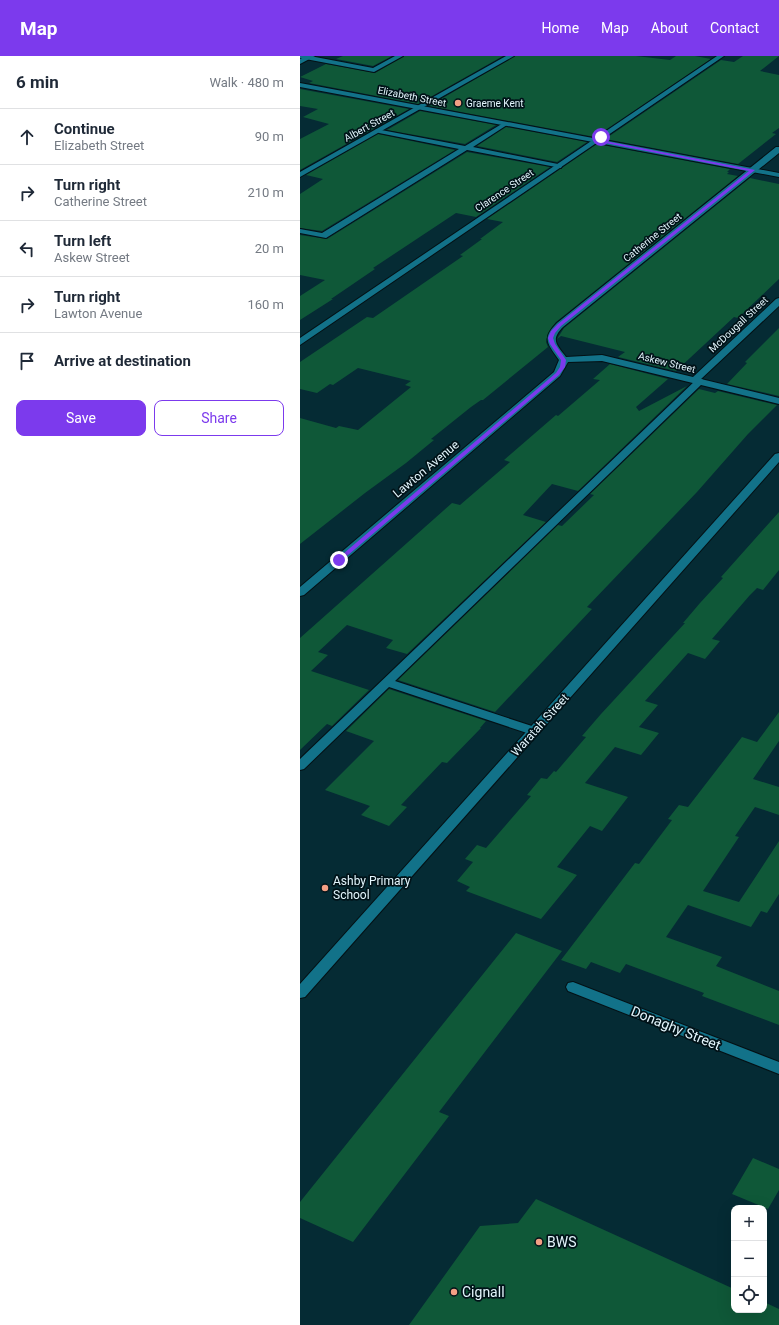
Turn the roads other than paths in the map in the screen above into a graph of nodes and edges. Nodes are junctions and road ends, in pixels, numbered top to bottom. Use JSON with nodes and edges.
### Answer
{"nodes":[{"id":1,"x":300,"y":56,"type":"edge"},
{"id":2,"x":400,"y":56,"type":"edge"},
{"id":3,"x":511,"y":56,"type":"edge"},
{"id":4,"x":721,"y":56,"type":"edge"},
{"id":5,"x":311,"y":57,"type":"edge"},
{"id":6,"x":300,"y":62,"type":"edge"},
{"id":7,"x":300,"y":85,"type":"edge"},
{"id":8,"x":420,"y":107,"type":"junction"},
{"id":9,"x":505,"y":124,"type":"junction"},
{"id":10,"x":379,"y":130,"type":"junction"},
{"id":11,"x":596,"y":140,"type":"junction"},
{"id":12,"x":466,"y":148,"type":"junction"},
{"id":13,"x":779,"y":149,"type":"edge"},
{"id":14,"x":558,"y":166,"type":"junction"},
{"id":15,"x":753,"y":170,"type":"junction"},
{"id":16,"x":300,"y":175,"type":"edge"},
{"id":17,"x":779,"y":175,"type":"edge"},
{"id":18,"x":300,"y":231,"type":"edge"},
{"id":19,"x":779,"y":301,"type":"edge"},
{"id":20,"x":300,"y":342,"type":"edge"},
{"id":21,"x":564,"y":360,"type":"junction"},
{"id":22,"x":698,"y":380,"type":"junction"},
{"id":23,"x":779,"y":401,"type":"edge"},
{"id":24,"x":779,"y":456,"type":"edge"},
{"id":25,"x":300,"y":593,"type":"edge"},
{"id":26,"x":388,"y":682,"type":"junction"},
{"id":27,"x":534,"y":731,"type":"junction"},
{"id":28,"x":300,"y":766,"type":"edge"},
{"id":29,"x":573,"y":987,"type":"dead end"},
{"id":30,"x":300,"y":993,"type":"edge"},
{"id":31,"x":779,"y":1068,"type":"edge"}],
"edges":[{"from":1,"to":5,"type":"street"},
{"from":2,"to":5,"type":"street"},
{"from":3,"to":8,"type":"street","name":"Albert Street"},
{"from":4,"to":11,"type":"street","name":"Clarence Street"},
{"from":5,"to":6,"type":"street"},
{"from":7,"to":8,"type":"street","name":"Elizabeth Street"},
{"from":8,"to":9,"type":"street","name":"Elizabeth Street"},
{"from":8,"to":10,"type":"street","name":"Albert Street"},
{"from":9,"to":11,"type":"street","name":"Elizabeth Street"},
{"from":9,"to":12,"type":"street"},
{"from":10,"to":12,"type":"street"},
{"from":10,"to":16,"type":"street","name":"Albert Street"},
{"from":11,"to":14,"type":"street","name":"Clarence Street"},
{"from":11,"to":15,"type":"street","name":"Elizabeth Street"},
{"from":12,"to":14,"type":"street"},
{"from":12,"to":18,"type":"street"},
{"from":13,"to":15,"type":"street","name":"Catherine Street"},
{"from":14,"to":20,"type":"street","name":"Clarence Street"},
{"from":15,"to":17,"type":"street","name":"Elizabeth Street"},
{"from":15,"to":21,"type":"street","name":"Catherine Street"},
{"from":19,"to":22,"type":"street","name":"McDougall Street"},
{"from":21,"to":22,"type":"street","name":"Askew Street"},
{"from":21,"to":25,"type":"street","name":"Lawton Avenue"},
{"from":22,"to":23,"type":"street","name":"Askew Street"},
{"from":22,"to":26,"type":"street","name":"McDougall Street"},
{"from":24,"to":27,"type":"street","name":"Waratah Street"},
{"from":26,"to":27,"type":"street"},
{"from":26,"to":28,"type":"street","name":"McDougall Street"},
{"from":27,"to":30,"type":"street","name":"Waratah Street"},
{"from":29,"to":31,"type":"street","name":"Donaghy Street"}]}
